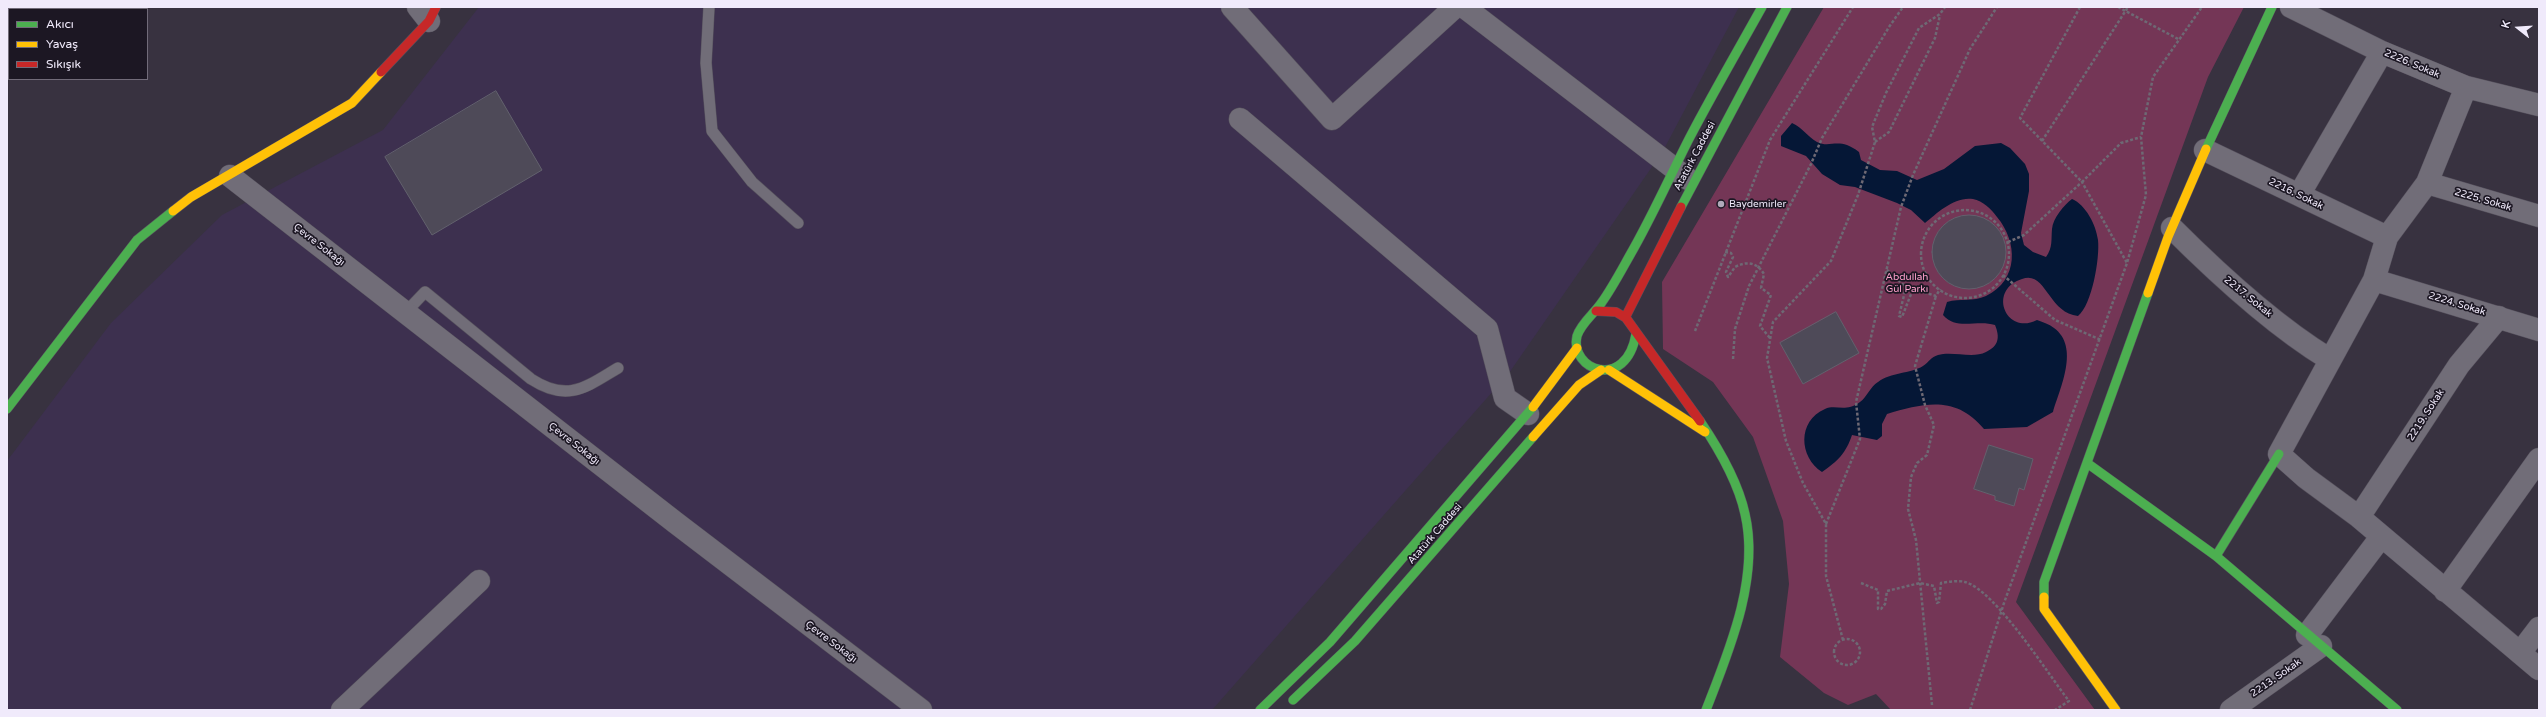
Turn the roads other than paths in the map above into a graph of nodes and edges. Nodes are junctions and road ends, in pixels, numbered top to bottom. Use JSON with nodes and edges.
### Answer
{"nodes":[{"id":1,"x":709,"y":7,"type":"edge"},
{"id":2,"x":1232,"y":7,"type":"edge"},
{"id":3,"x":1455,"y":7,"type":"edge"},
{"id":4,"x":1464,"y":7,"type":"edge"},
{"id":5,"x":1762,"y":7,"type":"edge"},
{"id":6,"x":1787,"y":7,"type":"edge"},
{"id":7,"x":2272,"y":7,"type":"edge"},
{"id":8,"x":2291,"y":7,"type":"edge"},
{"id":9,"x":428,"y":12,"type":"edge"},
{"id":10,"x":2382,"y":52,"type":"junction"},
{"id":11,"x":2466,"y":87,"type":"junction"},
{"id":12,"x":2539,"y":105,"type":"edge"},
{"id":13,"x":1240,"y":119,"type":"dead end"},
{"id":14,"x":2205,"y":150,"type":"junction"},
{"id":15,"x":1674,"y":168,"type":"junction"},
{"id":16,"x":230,"y":176,"type":"junction"},
{"id":17,"x":1693,"y":183,"type":"junction"},
{"id":18,"x":2427,"y":183,"type":"junction"},
{"id":19,"x":2299,"y":195,"type":"junction"},
{"id":20,"x":2539,"y":216,"type":"edge"},
{"id":21,"x":798,"y":223,"type":"dead end"},
{"id":22,"x":2172,"y":228,"type":"junction"},
{"id":23,"x":2387,"y":237,"type":"junction"},
{"id":24,"x":2374,"y":280,"type":"junction"},
{"id":25,"x":1596,"y":311,"type":"junction"},
{"id":26,"x":405,"y":313,"type":"junction"},
{"id":27,"x":1626,"y":316,"type":"junction"},
{"id":28,"x":2499,"y":317,"type":"junction"},
{"id":29,"x":2539,"y":330,"type":"edge"},
{"id":30,"x":1636,"y":334,"type":"junction"},
{"id":31,"x":1577,"y":348,"type":"junction"},
{"id":32,"x":2329,"y":359,"type":"junction"},
{"id":33,"x":618,"y":368,"type":"dead end"},
{"id":34,"x":1605,"y":370,"type":"junction"},
{"id":35,"x":7,"y":409,"type":"edge"},
{"id":36,"x":1528,"y":414,"type":"junction"},
{"id":37,"x":1706,"y":433,"type":"junction"},
{"id":38,"x":2279,"y":454,"type":"junction"},
{"id":39,"x":2539,"y":459,"type":"edge"},
{"id":40,"x":2087,"y":463,"type":"junction"},
{"id":41,"x":2359,"y":517,"type":"junction"},
{"id":42,"x":2381,"y":536,"type":"junction"},
{"id":43,"x":2216,"y":556,"type":"junction"},
{"id":44,"x":479,"y":581,"type":"dead end"},
{"id":45,"x":2445,"y":591,"type":"junction"},
{"id":46,"x":2539,"y":628,"type":"edge"},
{"id":47,"x":2314,"y":641,"type":"junction"},
{"id":48,"x":2520,"y":653,"type":"junction"},
{"id":49,"x":2539,"y":669,"type":"edge"},
{"id":50,"x":1287,"y":705,"type":"dead end"},
{"id":51,"x":342,"y":710,"type":"edge"},
{"id":52,"x":921,"y":710,"type":"edge"},
{"id":53,"x":1260,"y":710,"type":"edge"},
{"id":54,"x":1706,"y":710,"type":"edge"},
{"id":55,"x":2116,"y":710,"type":"edge"},
{"id":56,"x":2231,"y":710,"type":"edge"},
{"id":57,"x":2397,"y":710,"type":"edge"}],
"edges":[{"from":1,"to":21,"type":"lane"},
{"from":2,"to":3,"type":"street"},
{"from":4,"to":15,"type":"street"},
{"from":5,"to":15,"type":"main road"},
{"from":6,"to":17,"type":"main road","name":"Atatürk Caddesi"},
{"from":7,"to":14,"type":"main road"},
{"from":8,"to":10,"type":"street","name":"2226. Sokak"},
{"from":9,"to":16,"type":"main road"},
{"from":10,"to":11,"type":"street","name":"2226. Sokak"},
{"from":10,"to":19,"type":"street"},
{"from":11,"to":12,"type":"street","name":"2226. Sokak"},
{"from":11,"to":18,"type":"street"},
{"from":13,"to":36,"type":"street"},
{"from":14,"to":19,"type":"street","name":"2216. Sokak"},
{"from":14,"to":22,"type":"main road"},
{"from":15,"to":17,"type":"street"},
{"from":15,"to":25,"type":"main road"},
{"from":16,"to":26,"type":"street","name":"Çevre Sokağı"},
{"from":16,"to":35,"type":"main road"},
{"from":17,"to":27,"type":"main road","name":"Atatürk Caddesi"},
{"from":18,"to":20,"type":"street","name":"2225. Sokak"},
{"from":18,"to":23,"type":"street"},
{"from":19,"to":23,"type":"street","name":"2216. Sokak"},
{"from":22,"to":32,"type":"street","name":"2217. Sokak"},
{"from":22,"to":40,"type":"main road"},
{"from":23,"to":24,"type":"street"},
{"from":24,"to":28,"type":"street","name":"2224. Sokak"},
{"from":24,"to":32,"type":"street"},
{"from":25,"to":27,"type":"main road"},
{"from":25,"to":31,"type":"main road"},
{"from":26,"to":33,"type":"lane"},
{"from":26,"to":52,"type":"street","name":"Çevre Sokağı"},
{"from":27,"to":30,"type":"main road"},
{"from":28,"to":29,"type":"street","name":"2224. Sokak"},
{"from":28,"to":41,"type":"street","name":"2219. Sokak"},
{"from":30,"to":34,"type":"main road"},
{"from":30,"to":37,"type":"main road"},
{"from":31,"to":34,"type":"main road"},
{"from":31,"to":36,"type":"main road"},
{"from":32,"to":38,"type":"street"},
{"from":34,"to":37,"type":"main road"},
{"from":34,"to":50,"type":"main road","name":"Atatürk Caddesi"},
{"from":36,"to":53,"type":"main road"},
{"from":37,"to":54,"type":"main road"},
{"from":38,"to":41,"type":"street"},
{"from":38,"to":43,"type":"main road"},
{"from":39,"to":45,"type":"street"},
{"from":40,"to":43,"type":"main road"},
{"from":40,"to":55,"type":"main road"},
{"from":41,"to":42,"type":"street"},
{"from":42,"to":45,"type":"street"},
{"from":42,"to":47,"type":"street","name":"2213. Sokak"},
{"from":43,"to":47,"type":"main road"},
{"from":44,"to":51,"type":"street"},
{"from":45,"to":48,"type":"street"},
{"from":46,"to":48,"type":"street"},
{"from":47,"to":56,"type":"street","name":"2213. Sokak"},
{"from":47,"to":57,"type":"main road"},
{"from":48,"to":49,"type":"street"}]}
